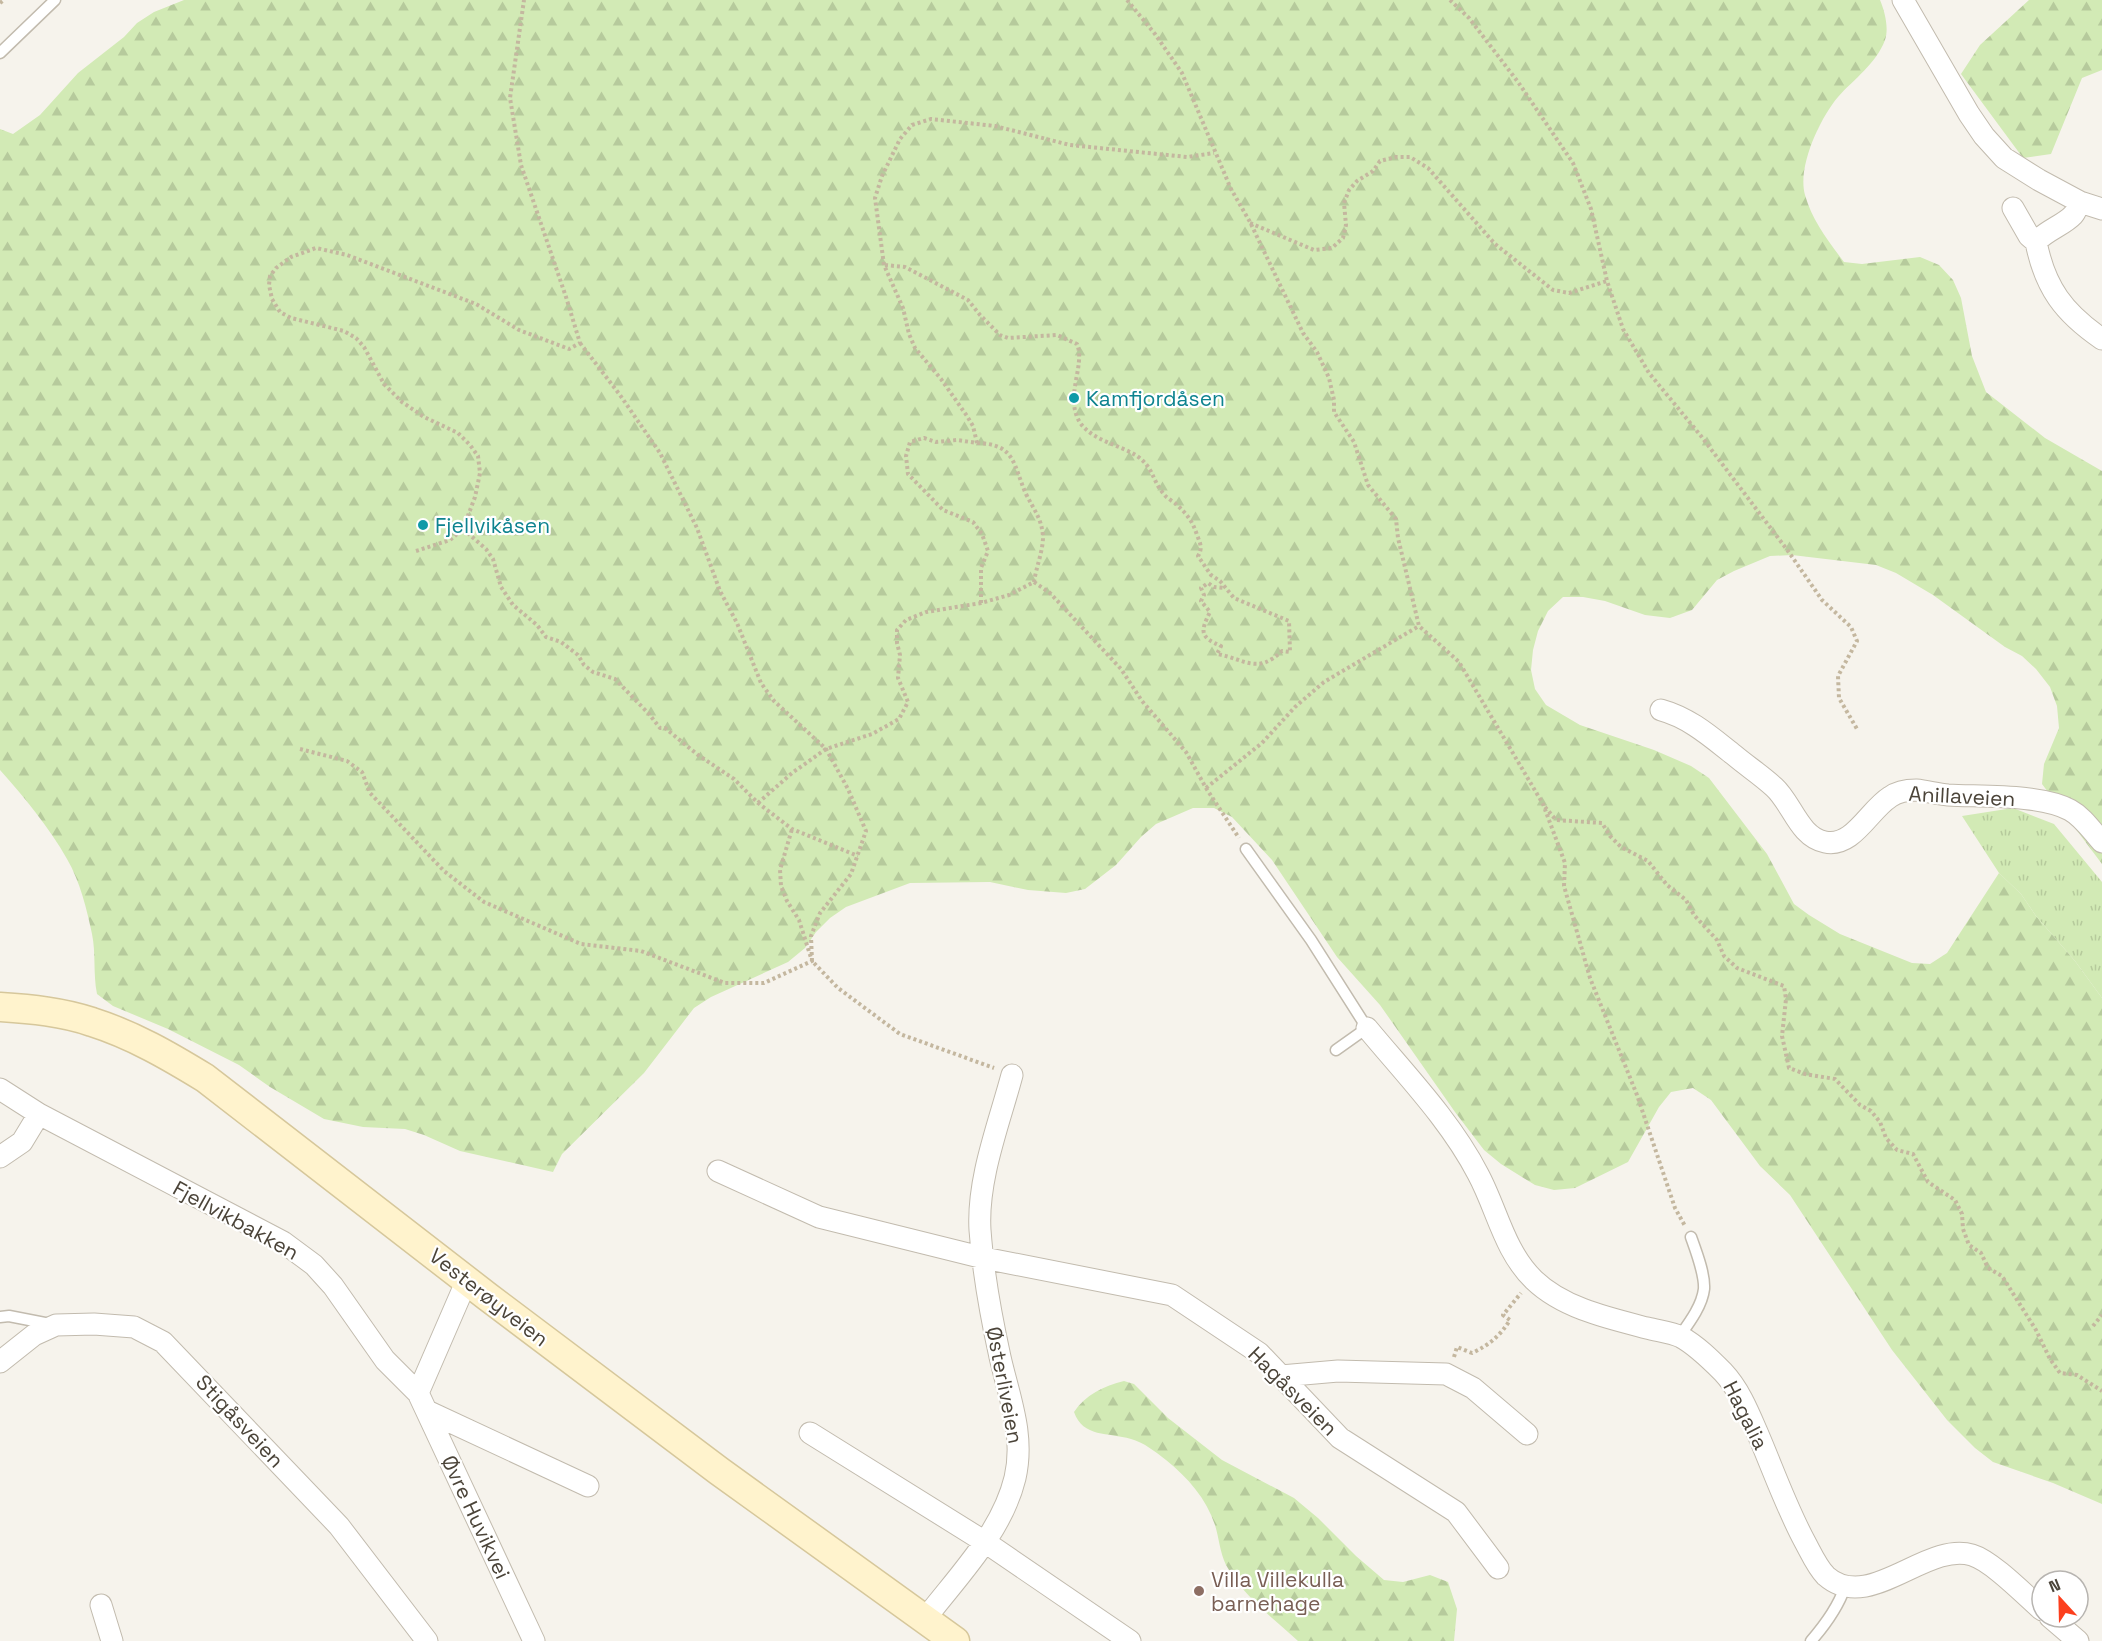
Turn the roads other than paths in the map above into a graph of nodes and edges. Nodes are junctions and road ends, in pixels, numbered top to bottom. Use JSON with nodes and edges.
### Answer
{"nodes":[{"id":1,"x":55,"y":0,"type":"edge"},
{"id":2,"x":1903,"y":0,"type":"edge"},
{"id":3,"x":0,"y":53,"type":"edge"},
{"id":4,"x":2080,"y":201,"type":"junction"},
{"id":5,"x":2013,"y":208,"type":"dead end"},
{"id":6,"x":2102,"y":209,"type":"edge"},
{"id":7,"x":2036,"y":242,"type":"junction"},
{"id":8,"x":2102,"y":339,"type":"edge"},
{"id":9,"x":1661,"y":710,"type":"dead end"},
{"id":10,"x":2102,"y":842,"type":"edge"},
{"id":11,"x":1246,"y":849,"type":"road end"},
{"id":12,"x":0,"y":1007,"type":"edge"},
{"id":13,"x":1367,"y":1028,"type":"junction"},
{"id":14,"x":1336,"y":1050,"type":"dead end"},
{"id":15,"x":1012,"y":1075,"type":"road end"},
{"id":16,"x":0,"y":1089,"type":"edge"},
{"id":17,"x":39,"y":1114,"type":"junction"},
{"id":18,"x":0,"y":1157,"type":"edge"},
{"id":19,"x":718,"y":1171,"type":"dead end"},
{"id":20,"x":1691,"y":1237,"type":"road end"},
{"id":21,"x":984,"y":1258,"type":"junction"},
{"id":22,"x":467,"y":1280,"type":"junction"},
{"id":23,"x":0,"y":1317,"type":"edge"},
{"id":24,"x":56,"y":1325,"type":"junction"},
{"id":25,"x":1680,"y":1337,"type":"junction"},
{"id":26,"x":0,"y":1362,"type":"edge"},
{"id":27,"x":1281,"y":1376,"type":"junction"},
{"id":28,"x":422,"y":1402,"type":"junction"},
{"id":29,"x":810,"y":1433,"type":"dead end"},
{"id":30,"x":1527,"y":1434,"type":"dead end"},
{"id":31,"x":588,"y":1486,"type":"dead end"},
{"id":32,"x":985,"y":1542,"type":"junction"},
{"id":33,"x":1498,"y":1568,"type":"dead end"},
{"id":34,"x":1845,"y":1587,"type":"junction"},
{"id":35,"x":2030,"y":1600,"type":"edge"},
{"id":36,"x":100,"y":1605,"type":"dead end"},
{"id":37,"x":925,"y":1619,"type":"junction"},
{"id":38,"x":2064,"y":1629,"type":"edge"},
{"id":39,"x":112,"y":1641,"type":"edge"},
{"id":40,"x":427,"y":1641,"type":"edge"},
{"id":41,"x":534,"y":1641,"type":"edge"},
{"id":42,"x":955,"y":1641,"type":"edge"},
{"id":43,"x":1130,"y":1641,"type":"edge"},
{"id":44,"x":1811,"y":1641,"type":"edge"},
{"id":45,"x":2078,"y":1641,"type":"edge"}],
"edges":[{"from":1,"to":3,"type":"lane"},
{"from":2,"to":4,"type":"street"},
{"from":4,"to":6,"type":"street"},
{"from":4,"to":7,"type":"street"},
{"from":5,"to":7,"type":"street"},
{"from":7,"to":8,"type":"street"},
{"from":9,"to":10,"type":"street","name":"Anillaveien"},
{"from":11,"to":13,"type":"lane"},
{"from":12,"to":22,"type":"main road","name":"Vesterøyveien"},
{"from":13,"to":14,"type":"lane"},
{"from":13,"to":25,"type":"street","name":"Hagalia"},
{"from":15,"to":21,"type":"street","name":"Østerliveien"},
{"from":16,"to":17,"type":"street","name":"Fjellvikbakken"},
{"from":17,"to":18,"type":"street"},
{"from":17,"to":28,"type":"street","name":"Fjellvikbakken"},
{"from":19,"to":21,"type":"street"},
{"from":20,"to":25,"type":"lane"},
{"from":21,"to":27,"type":"street","name":"Hagåsveien"},
{"from":21,"to":32,"type":"street","name":"Østerliveien"},
{"from":22,"to":28,"type":"street"},
{"from":22,"to":37,"type":"main road","name":"Vesterøyveien"},
{"from":23,"to":24,"type":"lane"},
{"from":24,"to":26,"type":"street","name":"Stigåsveien"},
{"from":24,"to":40,"type":"street","name":"Stigåsveien"},
{"from":25,"to":34,"type":"street","name":"Hagalia"},
{"from":27,"to":30,"type":"street"},
{"from":27,"to":33,"type":"street","name":"Hagåsveien"},
{"from":28,"to":31,"type":"street"},
{"from":28,"to":41,"type":"street","name":"Øvre Huvikvei"},
{"from":29,"to":32,"type":"street"},
{"from":32,"to":37,"type":"street","name":"Østerliveien"},
{"from":32,"to":43,"type":"street"},
{"from":34,"to":35,"type":"street"},
{"from":34,"to":44,"type":"lane"},
{"from":36,"to":39,"type":"street"},
{"from":37,"to":42,"type":"main road","name":"Vesterøyveien"},
{"from":38,"to":45,"type":"street"}]}
